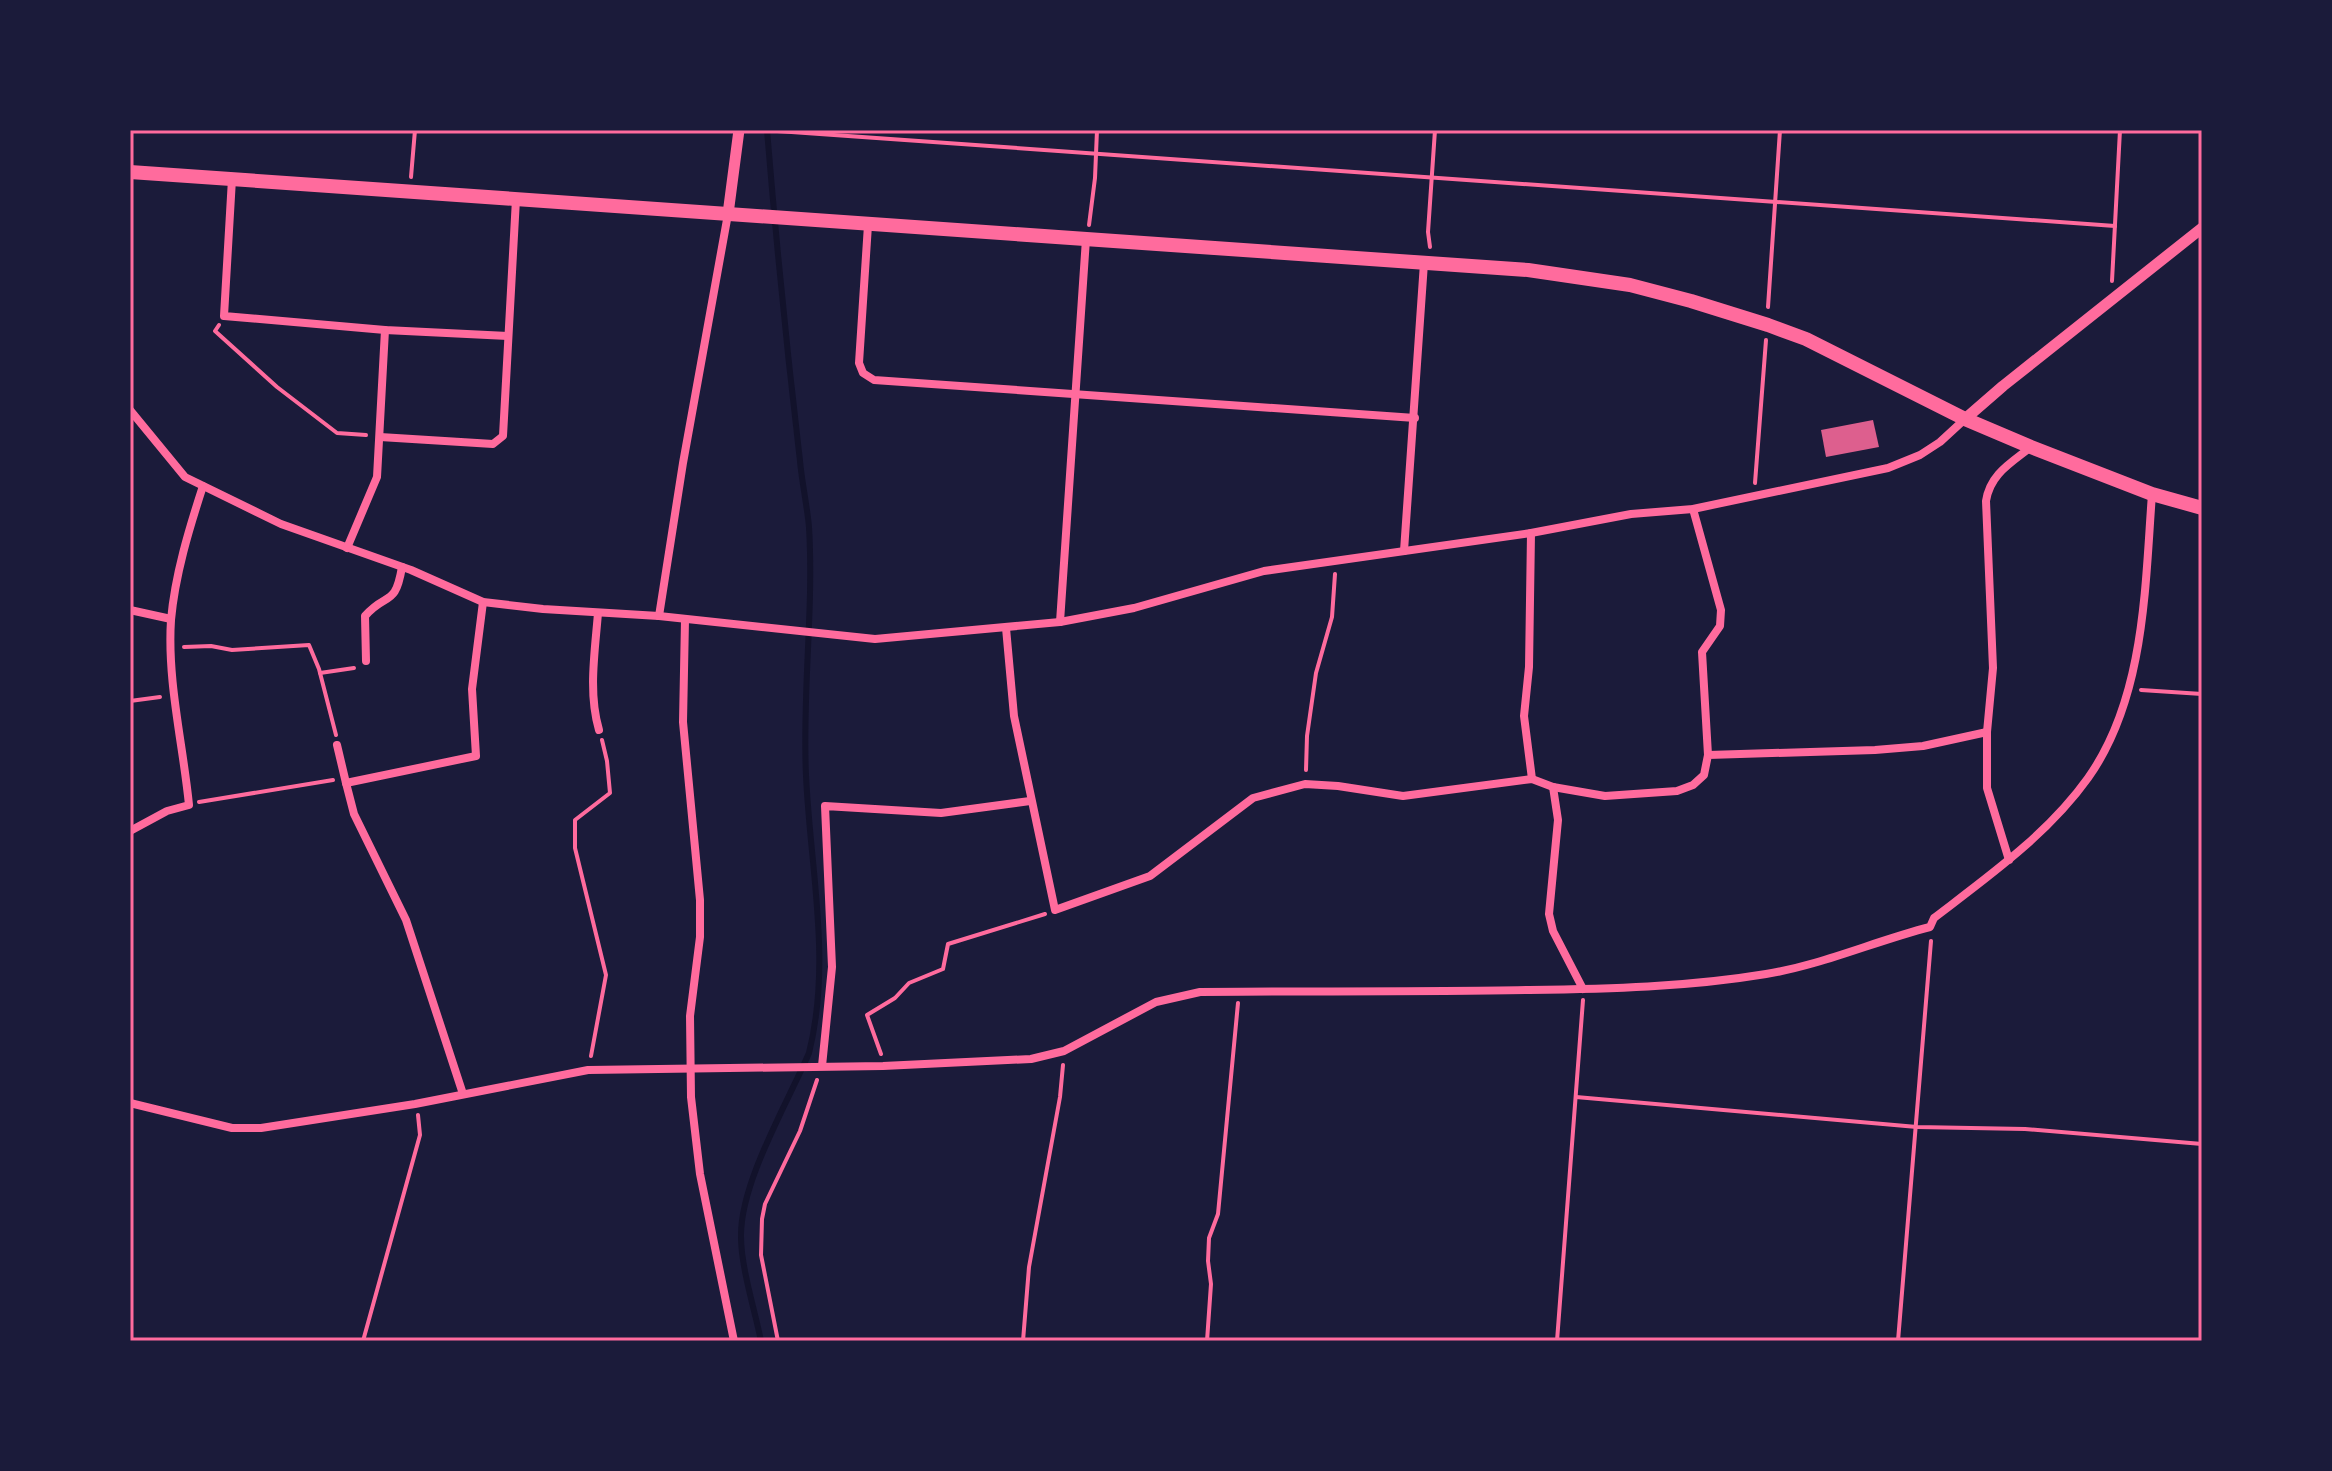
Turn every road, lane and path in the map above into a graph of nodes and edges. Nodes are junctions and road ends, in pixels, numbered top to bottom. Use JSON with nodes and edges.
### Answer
{"nodes":[{"id":1,"x":415,"y":130,"type":"edge"},
{"id":2,"x":739,"y":130,"type":"edge"},
{"id":3,"x":763,"y":130,"type":"edge"},
{"id":4,"x":1097,"y":130,"type":"edge"},
{"id":5,"x":1435,"y":130,"type":"edge"},
{"id":6,"x":1780,"y":130,"type":"edge"},
{"id":7,"x":2120,"y":130,"type":"edge"},
{"id":8,"x":1095,"y":155,"type":"junction"},
{"id":9,"x":130,"y":172,"type":"edge"},
{"id":10,"x":1431,"y":177,"type":"junction"},
{"id":11,"x":232,"y":179,"type":"junction"},
{"id":12,"x":410,"y":192,"type":"junction"},
{"id":13,"x":516,"y":198,"type":"junction"},
{"id":14,"x":1776,"y":203,"type":"junction"},
{"id":15,"x":728,"y":214,"type":"junction"},
{"id":16,"x":868,"y":225,"type":"junction"},
{"id":17,"x":2115,"y":226,"type":"junction"},
{"id":18,"x":2202,"y":228,"type":"edge"},
{"id":19,"x":1086,"y":239,"type":"junction"},
{"id":20,"x":1428,"y":264,"type":"junction"},
{"id":21,"x":2112,"y":299,"type":"junction"},
{"id":22,"x":224,"y":316,"type":"junction"},
{"id":23,"x":1768,"y":325,"type":"junction"},
{"id":24,"x":385,"y":330,"type":"junction"},
{"id":25,"x":508,"y":336,"type":"junction"},
{"id":26,"x":1077,"y":396,"type":"junction"},
{"id":27,"x":130,"y":410,"type":"edge"},
{"id":28,"x":1415,"y":418,"type":"junction"},
{"id":29,"x":1965,"y":419,"type":"junction"},
{"id":30,"x":380,"y":437,"type":"junction"},
{"id":31,"x":2031,"y":447,"type":"junction"},
{"id":32,"x":203,"y":486,"type":"junction"},
{"id":33,"x":2152,"y":494,"type":"junction"},
{"id":34,"x":1754,"y":496,"type":"junction"},
{"id":35,"x":2202,"y":508,"type":"edge"},
{"id":36,"x":1693,"y":509,"type":"junction"},
{"id":37,"x":1531,"y":533,"type":"junction"},
{"id":38,"x":347,"y":548,"type":"junction"},
{"id":39,"x":1404,"y":551,"type":"junction"},
{"id":40,"x":1337,"y":559,"type":"junction"},
{"id":41,"x":402,"y":567,"type":"junction"},
{"id":42,"x":483,"y":602,"type":"junction"},
{"id":43,"x":130,"y":610,"type":"edge"},
{"id":44,"x":598,"y":613,"type":"junction"},
{"id":45,"x":659,"y":616,"type":"junction"},
{"id":46,"x":171,"y":619,"type":"junction"},
{"id":47,"x":685,"y":620,"type":"junction"},
{"id":48,"x":1060,"y":622,"type":"junction"},
{"id":49,"x":1006,"y":628,"type":"junction"},
{"id":50,"x":171,"y":648,"type":"junction"},
{"id":51,"x":366,"y":661,"type":"joint"},
{"id":52,"x":320,"y":673,"type":"junction"},
{"id":53,"x":2129,"y":690,"type":"junction"},
{"id":54,"x":2202,"y":694,"type":"edge"},
{"id":55,"x":174,"y":695,"type":"junction"},
{"id":56,"x":130,"y":701,"type":"edge"},
{"id":57,"x":599,"y":730,"type":"joint"},
{"id":58,"x":1987,"y":732,"type":"junction"},
{"id":59,"x":337,"y":745,"type":"joint"},
{"id":60,"x":1708,"y":755,"type":"junction"},
{"id":61,"x":1532,"y":779,"type":"junction"},
{"id":62,"x":344,"y":780,"type":"junction"},
{"id":63,"x":1305,"y":784,"type":"junction"},
{"id":64,"x":1553,"y":787,"type":"junction"},
{"id":65,"x":1030,"y":801,"type":"junction"},
{"id":66,"x":189,"y":805,"type":"junction"},
{"id":67,"x":130,"y":831,"type":"edge"},
{"id":68,"x":2009,"y":860,"type":"junction"},
{"id":69,"x":1055,"y":910,"type":"junction"},
{"id":70,"x":1930,"y":927,"type":"junction"},
{"id":71,"x":1583,"y":989,"type":"junction"},
{"id":72,"x":1239,"y":991,"type":"junction"},
{"id":73,"x":1064,"y":1051,"type":"junction"},
{"id":74,"x":822,"y":1066,"type":"junction"},
{"id":75,"x":883,"y":1066,"type":"junction"},
{"id":76,"x":690,"y":1067,"type":"junction"},
{"id":77,"x":588,"y":1070,"type":"junction"},
{"id":78,"x":463,"y":1094,"type":"junction"},
{"id":79,"x":1576,"y":1097,"type":"junction"},
{"id":80,"x":130,"y":1103,"type":"edge"},
{"id":81,"x":415,"y":1104,"type":"junction"},
{"id":82,"x":1917,"y":1127,"type":"junction"},
{"id":83,"x":2202,"y":1144,"type":"edge"},
{"id":84,"x":363,"y":1341,"type":"edge"},
{"id":85,"x":734,"y":1341,"type":"edge"},
{"id":86,"x":778,"y":1341,"type":"edge"},
{"id":87,"x":1023,"y":1341,"type":"edge"},
{"id":88,"x":1207,"y":1341,"type":"edge"},
{"id":89,"x":1557,"y":1341,"type":"edge"},
{"id":90,"x":1898,"y":1341,"type":"edge"}],
"edges":[{"from":1,"to":12,"type":"path"},
{"from":2,"to":15,"type":"street"},
{"from":3,"to":8,"type":"path"},
{"from":4,"to":8,"type":"path"},
{"from":5,"to":10,"type":"path"},
{"from":6,"to":14,"type":"path"},
{"from":7,"to":17,"type":"path"},
{"from":8,"to":10,"type":"path"},
{"from":8,"to":19,"type":"path"},
{"from":9,"to":11,"type":"main road"},
{"from":10,"to":14,"type":"path"},
{"from":10,"to":20,"type":"path"},
{"from":11,"to":12,"type":"main road"},
{"from":11,"to":22,"type":"street"},
{"from":12,"to":13,"type":"main road"},
{"from":13,"to":15,"type":"main road"},
{"from":13,"to":25,"type":"street"},
{"from":14,"to":17,"type":"path"},
{"from":14,"to":23,"type":"path"},
{"from":15,"to":16,"type":"main road"},
{"from":15,"to":45,"type":"street"},
{"from":16,"to":19,"type":"main road"},
{"from":16,"to":26,"type":"street"},
{"from":17,"to":21,"type":"path"},
{"from":18,"to":21,"type":"street"},
{"from":19,"to":20,"type":"main road"},
{"from":19,"to":26,"type":"street"},
{"from":20,"to":23,"type":"main road"},
{"from":20,"to":28,"type":"street"},
{"from":21,"to":29,"type":"street"},
{"from":22,"to":24,"type":"street"},
{"from":22,"to":30,"type":"path"},
{"from":23,"to":29,"type":"main road"},
{"from":23,"to":34,"type":"path"},
{"from":24,"to":25,"type":"street"},
{"from":24,"to":30,"type":"street"},
{"from":25,"to":30,"type":"street"},
{"from":26,"to":28,"type":"street"},
{"from":26,"to":48,"type":"street"},
{"from":27,"to":32,"type":"street"},
{"from":28,"to":39,"type":"street"},
{"from":29,"to":31,"type":"main road"},
{"from":29,"to":34,"type":"street"},
{"from":30,"to":38,"type":"street"},
{"from":31,"to":33,"type":"main road"},
{"from":31,"to":58,"type":"street"},
{"from":32,"to":38,"type":"street"},
{"from":32,"to":46,"type":"street"},
{"from":33,"to":35,"type":"main road"},
{"from":33,"to":53,"type":"street"},
{"from":34,"to":36,"type":"street"},
{"from":36,"to":37,"type":"street"},
{"from":36,"to":60,"type":"street"},
{"from":37,"to":39,"type":"street"},
{"from":37,"to":61,"type":"street"},
{"from":38,"to":41,"type":"street"},
{"from":39,"to":40,"type":"street"},
{"from":40,"to":48,"type":"street"},
{"from":40,"to":63,"type":"path"},
{"from":41,"to":42,"type":"street"},
{"from":41,"to":51,"type":"street"},
{"from":42,"to":44,"type":"street"},
{"from":42,"to":62,"type":"street"},
{"from":43,"to":46,"type":"street"},
{"from":44,"to":45,"type":"street"},
{"from":44,"to":57,"type":"street"},
{"from":45,"to":47,"type":"street"},
{"from":46,"to":50,"type":"street"},
{"from":47,"to":49,"type":"street"},
{"from":47,"to":76,"type":"street"},
{"from":48,"to":49,"type":"street"},
{"from":49,"to":65,"type":"street"},
{"from":50,"to":52,"type":"path"},
{"from":50,"to":55,"type":"street"},
{"from":51,"to":52,"type":"path"},
{"from":52,"to":59,"type":"path"},
{"from":53,"to":54,"type":"path"},
{"from":53,"to":68,"type":"street"},
{"from":55,"to":56,"type":"path"},
{"from":55,"to":66,"type":"street"},
{"from":57,"to":77,"type":"path"},
{"from":58,"to":60,"type":"street"},
{"from":58,"to":68,"type":"street"},
{"from":59,"to":62,"type":"street"},
{"from":60,"to":64,"type":"street"},
{"from":61,"to":63,"type":"street"},
{"from":61,"to":64,"type":"street"},
{"from":62,"to":66,"type":"path"},
{"from":62,"to":78,"type":"street"},
{"from":63,"to":69,"type":"street"},
{"from":64,"to":71,"type":"street"},
{"from":65,"to":69,"type":"street"},
{"from":65,"to":74,"type":"street"},
{"from":66,"to":67,"type":"street"},
{"from":68,"to":70,"type":"street"},
{"from":69,"to":75,"type":"path"},
{"from":70,"to":71,"type":"street"},
{"from":70,"to":82,"type":"path"},
{"from":71,"to":72,"type":"street"},
{"from":71,"to":79,"type":"path"},
{"from":72,"to":73,"type":"street"},
{"from":72,"to":88,"type":"path"},
{"from":73,"to":75,"type":"street"},
{"from":73,"to":87,"type":"path"},
{"from":74,"to":75,"type":"street"},
{"from":74,"to":76,"type":"street"},
{"from":74,"to":86,"type":"path"},
{"from":76,"to":77,"type":"street"},
{"from":76,"to":85,"type":"street"},
{"from":77,"to":78,"type":"street"},
{"from":78,"to":81,"type":"street"},
{"from":79,"to":82,"type":"path"},
{"from":79,"to":89,"type":"path"},
{"from":80,"to":81,"type":"street"},
{"from":81,"to":84,"type":"path"},
{"from":82,"to":83,"type":"path"},
{"from":82,"to":90,"type":"path"}]}
